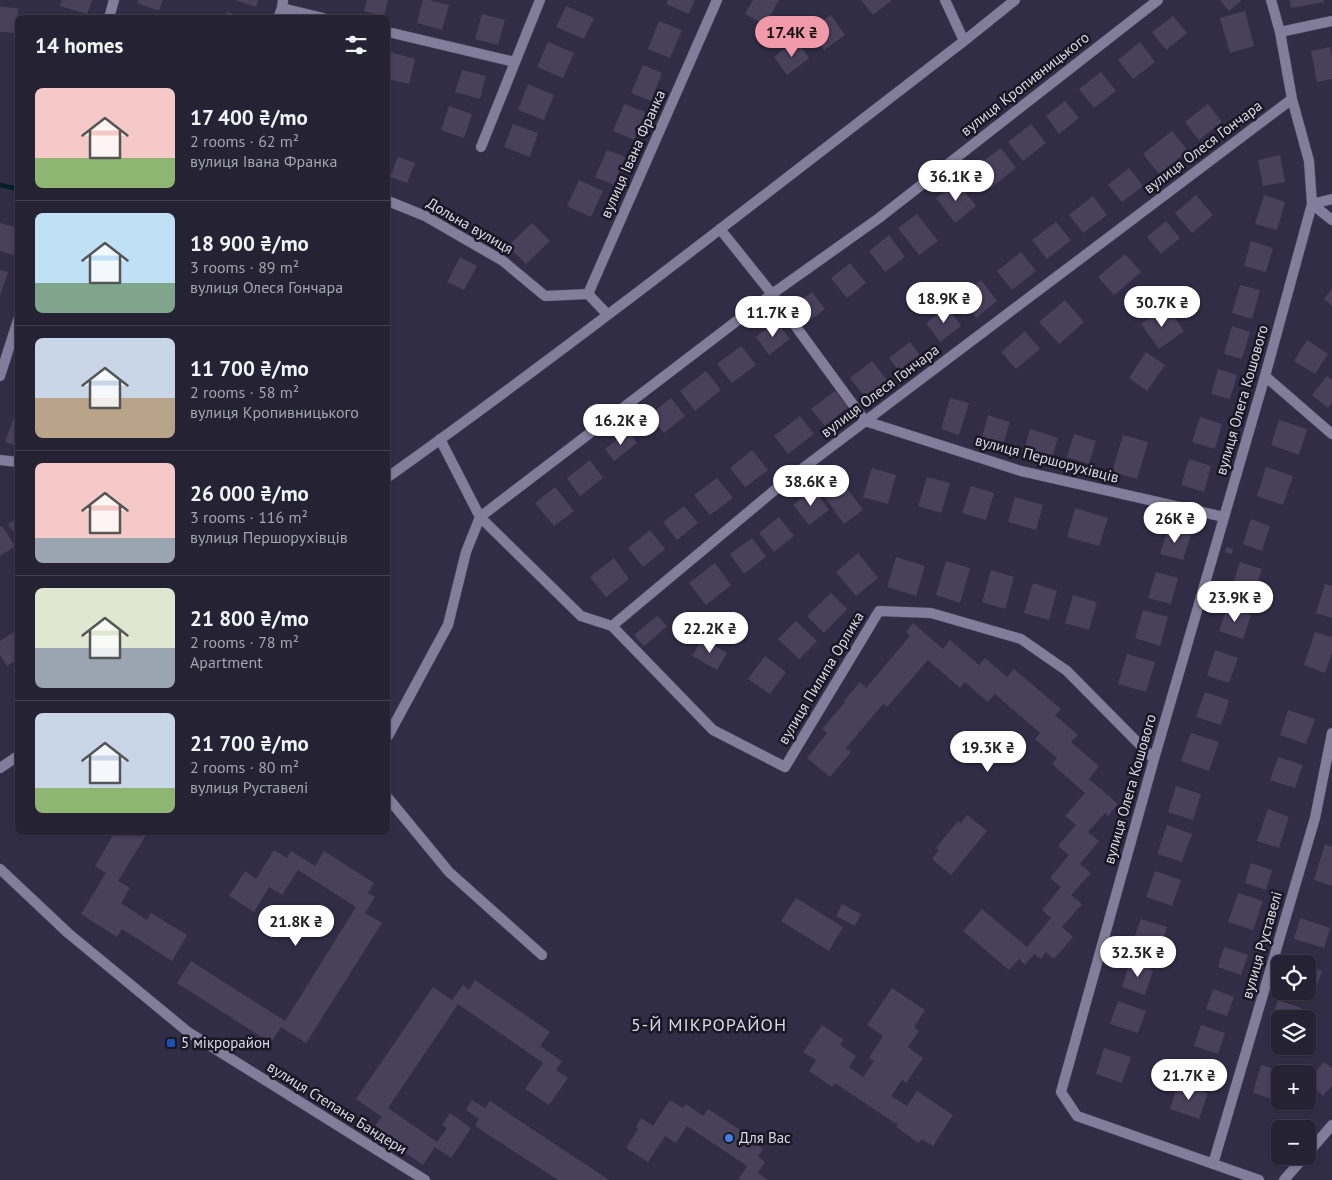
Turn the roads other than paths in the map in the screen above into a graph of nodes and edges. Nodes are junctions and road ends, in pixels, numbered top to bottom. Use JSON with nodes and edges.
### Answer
{"nodes":[{"id":1,"x":114,"y":0,"type":"edge"},
{"id":2,"x":540,"y":0,"type":"edge"},
{"id":3,"x":717,"y":0,"type":"edge"},
{"id":4,"x":945,"y":0,"type":"edge"},
{"id":5,"x":1014,"y":0,"type":"edge"},
{"id":6,"x":1158,"y":0,"type":"edge"},
{"id":7,"x":1271,"y":0,"type":"edge"},
{"id":8,"x":281,"y":8,"type":"edge"},
{"id":9,"x":110,"y":15,"type":"edge"},
{"id":10,"x":310,"y":15,"type":"edge"},
{"id":11,"x":1332,"y":21,"type":"edge"},
{"id":12,"x":390,"y":32,"type":"edge"},
{"id":13,"x":1280,"y":32,"type":"junction"},
{"id":14,"x":964,"y":41,"type":"junction"},
{"id":15,"x":516,"y":62,"type":"junction"},
{"id":16,"x":1292,"y":99,"type":"junction"},
{"id":17,"x":481,"y":147,"type":"dead end"},
{"id":18,"x":1332,"y":199,"type":"edge"},
{"id":19,"x":390,"y":202,"type":"edge"},
{"id":20,"x":1312,"y":204,"type":"junction"},
{"id":21,"x":1332,"y":220,"type":"edge"},
{"id":22,"x":720,"y":229,"type":"junction"},
{"id":23,"x":588,"y":294,"type":"junction"},
{"id":24,"x":772,"y":294,"type":"junction"},
{"id":25,"x":608,"y":314,"type":"junction"},
{"id":26,"x":15,"y":329,"type":"edge"},
{"id":27,"x":0,"y":376,"type":"edge"},
{"id":28,"x":1265,"y":376,"type":"junction"},
{"id":29,"x":865,"y":421,"type":"junction"},
{"id":30,"x":1332,"y":434,"type":"edge"},
{"id":31,"x":440,"y":440,"type":"junction"},
{"id":32,"x":0,"y":460,"type":"edge"},
{"id":33,"x":15,"y":462,"type":"edge"},
{"id":34,"x":390,"y":476,"type":"edge"},
{"id":35,"x":480,"y":517,"type":"junction"},
{"id":36,"x":1224,"y":518,"type":"junction"},
{"id":37,"x":612,"y":626,"type":"junction"},
{"id":38,"x":390,"y":732,"type":"edge"},
{"id":39,"x":1332,"y":733,"type":"edge"},
{"id":40,"x":15,"y":758,"type":"edge"},
{"id":41,"x":1154,"y":759,"type":"junction"},
{"id":42,"x":0,"y":768,"type":"edge"},
{"id":43,"x":390,"y":800,"type":"edge"},
{"id":44,"x":0,"y":869,"type":"edge"},
{"id":45,"x":542,"y":955,"type":"dead end"},
{"id":46,"x":1332,"y":1124,"type":"edge"},
{"id":47,"x":1316,"y":1143,"type":"edge"},
{"id":48,"x":1213,"y":1164,"type":"junction"},
{"id":49,"x":1297,"y":1165,"type":"edge"},
{"id":50,"x":424,"y":1180,"type":"edge"},
{"id":51,"x":1259,"y":1180,"type":"edge"},
{"id":52,"x":1284,"y":1180,"type":"edge"}],
"edges":[{"from":1,"to":9,"type":"street"},
{"from":2,"to":15,"type":"street"},
{"from":3,"to":23,"type":"street","name":"вулиця Івана Франка"},
{"from":4,"to":14,"type":"street"},
{"from":5,"to":14,"type":"street"},
{"from":6,"to":24,"type":"street","name":"вулиця Кропивницького"},
{"from":7,"to":13,"type":"street","name":"вулиця Олега Кошового"},
{"from":8,"to":10,"type":"street"},
{"from":11,"to":13,"type":"street"},
{"from":12,"to":15,"type":"street"},
{"from":13,"to":16,"type":"street","name":"вулиця Олега Кошового"},
{"from":14,"to":22,"type":"street"},
{"from":15,"to":17,"type":"street"},
{"from":16,"to":20,"type":"street","name":"вулиця Олега Кошового"},
{"from":16,"to":29,"type":"street","name":"вулиця Олеся Гончара"},
{"from":18,"to":20,"type":"street"},
{"from":19,"to":23,"type":"street","name":"Дольна вулиця"},
{"from":20,"to":21,"type":"street"},
{"from":20,"to":28,"type":"street","name":"вулиця Олега Кошового"},
{"from":22,"to":24,"type":"street"},
{"from":22,"to":25,"type":"street"},
{"from":23,"to":25,"type":"street"},
{"from":24,"to":29,"type":"street"},
{"from":24,"to":35,"type":"street","name":"вулиця Кропивницького"},
{"from":25,"to":31,"type":"street"},
{"from":26,"to":27,"type":"street"},
{"from":28,"to":30,"type":"street"},
{"from":28,"to":36,"type":"street","name":"вулиця Олега Кошового"},
{"from":29,"to":36,"type":"street","name":"вулиця Першорухівців"},
{"from":29,"to":37,"type":"street","name":"вулиця Олеся Гончара"},
{"from":31,"to":34,"type":"street"},
{"from":31,"to":35,"type":"street"},
{"from":32,"to":33,"type":"street"},
{"from":35,"to":37,"type":"street"},
{"from":35,"to":38,"type":"street"},
{"from":36,"to":41,"type":"street","name":"вулиця Олега Кошового"},
{"from":37,"to":41,"type":"street","name":"вулиця Пилипа Орлика"},
{"from":39,"to":48,"type":"street","name":"вулиця Руставелі"},
{"from":40,"to":42,"type":"street"},
{"from":41,"to":48,"type":"street","name":"вулиця Олега Кошового"},
{"from":43,"to":45,"type":"street"},
{"from":44,"to":50,"type":"street","name":"вулиця Степана Бандери"},
{"from":46,"to":47,"type":"street"},
{"from":48,"to":51,"type":"street"},
{"from":49,"to":52,"type":"street"}]}
